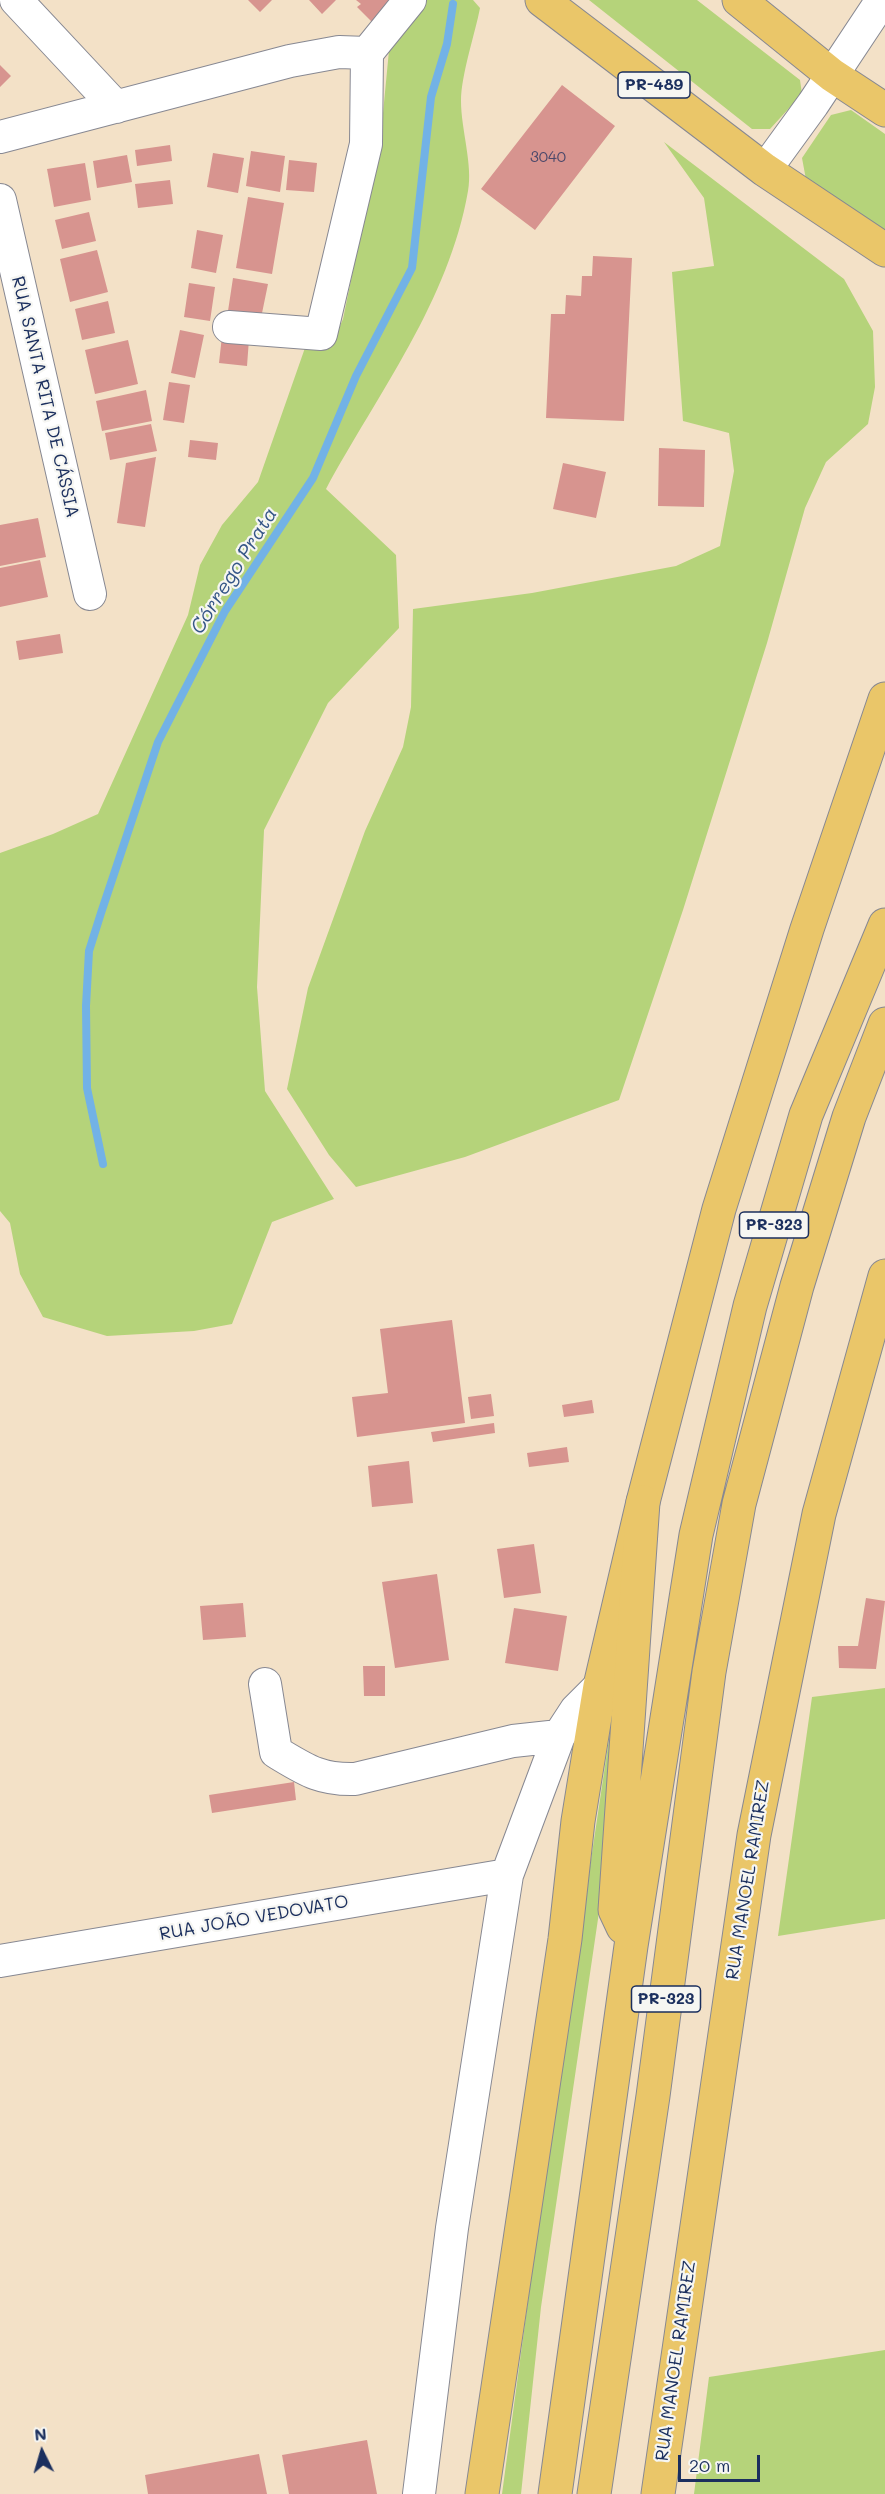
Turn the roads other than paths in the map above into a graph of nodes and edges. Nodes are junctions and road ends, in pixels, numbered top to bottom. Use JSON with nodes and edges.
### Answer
{"nodes":[{"id":1,"x":16,"y":0,"type":"edge"},
{"id":2,"x":410,"y":0,"type":"edge"},
{"id":3,"x":542,"y":0,"type":"edge"},
{"id":4,"x":739,"y":0,"type":"edge"},
{"id":5,"x":882,"y":0,"type":"edge"},
{"id":6,"x":367,"y":53,"type":"junction"},
{"id":7,"x":832,"y":75,"type":"junction"},
{"id":8,"x":116,"y":107,"type":"junction"},
{"id":9,"x":885,"y":110,"type":"edge"},
{"id":10,"x":0,"y":138,"type":"edge"},
{"id":11,"x":765,"y":170,"type":"junction"},
{"id":12,"x":0,"y":200,"type":"edge"},
{"id":13,"x":880,"y":251,"type":"edge"},
{"id":14,"x":229,"y":327,"type":"dead end"},
{"id":15,"x":90,"y":594,"type":"dead end"},
{"id":16,"x":885,"y":699,"type":"edge"},
{"id":17,"x":885,"y":925,"type":"edge"},
{"id":18,"x":885,"y":1024,"type":"edge"},
{"id":19,"x":885,"y":1276,"type":"edge"},
{"id":20,"x":643,"y":1503,"type":"junction"},
{"id":21,"x":265,"y":1684,"type":"dead end"},
{"id":22,"x":600,"y":1686,"type":"junction"},
{"id":23,"x":559,"y":1736,"type":"junction"},
{"id":24,"x":507,"y":1875,"type":"junction"},
{"id":25,"x":631,"y":1946,"type":"junction"},
{"id":26,"x":0,"y":1961,"type":"edge"},
{"id":27,"x":419,"y":2494,"type":"edge"},
{"id":28,"x":482,"y":2494,"type":"edge"},
{"id":29,"x":555,"y":2494,"type":"edge"},
{"id":30,"x":594,"y":2494,"type":"edge"},
{"id":31,"x":658,"y":2494,"type":"edge"}],
"edges":[{"from":1,"to":8,"type":"street"},
{"from":2,"to":6,"type":"street"},
{"from":3,"to":11,"type":"main road","number":"PR-489"},
{"from":4,"to":7,"type":"main road"},
{"from":5,"to":7,"type":"street"},
{"from":6,"to":8,"type":"street"},
{"from":6,"to":14,"type":"street"},
{"from":7,"to":9,"type":"main road"},
{"from":7,"to":11,"type":"street"},
{"from":8,"to":10,"type":"street"},
{"from":11,"to":13,"type":"main road","number":"PR-489"},
{"from":12,"to":15,"type":"street","name":"RUA SANTA RITA DE CÁSSIA"},
{"from":16,"to":20,"type":"main road"},
{"from":17,"to":25,"type":"main road","number":"PR-323"},
{"from":18,"to":30,"type":"main road","number":"PR-323"},
{"from":19,"to":31,"type":"main road","name":"RUA MANOEL RAMIREZ"},
{"from":20,"to":22,"type":"main road"},
{"from":20,"to":25,"type":"main road"},
{"from":21,"to":23,"type":"street"},
{"from":22,"to":23,"type":"street"},
{"from":22,"to":28,"type":"main road"},
{"from":23,"to":24,"type":"street"},
{"from":24,"to":26,"type":"street","name":"RUA JOÃO VEDOVATO"},
{"from":24,"to":27,"type":"street"},
{"from":25,"to":29,"type":"main road","number":"PR-323"}]}
